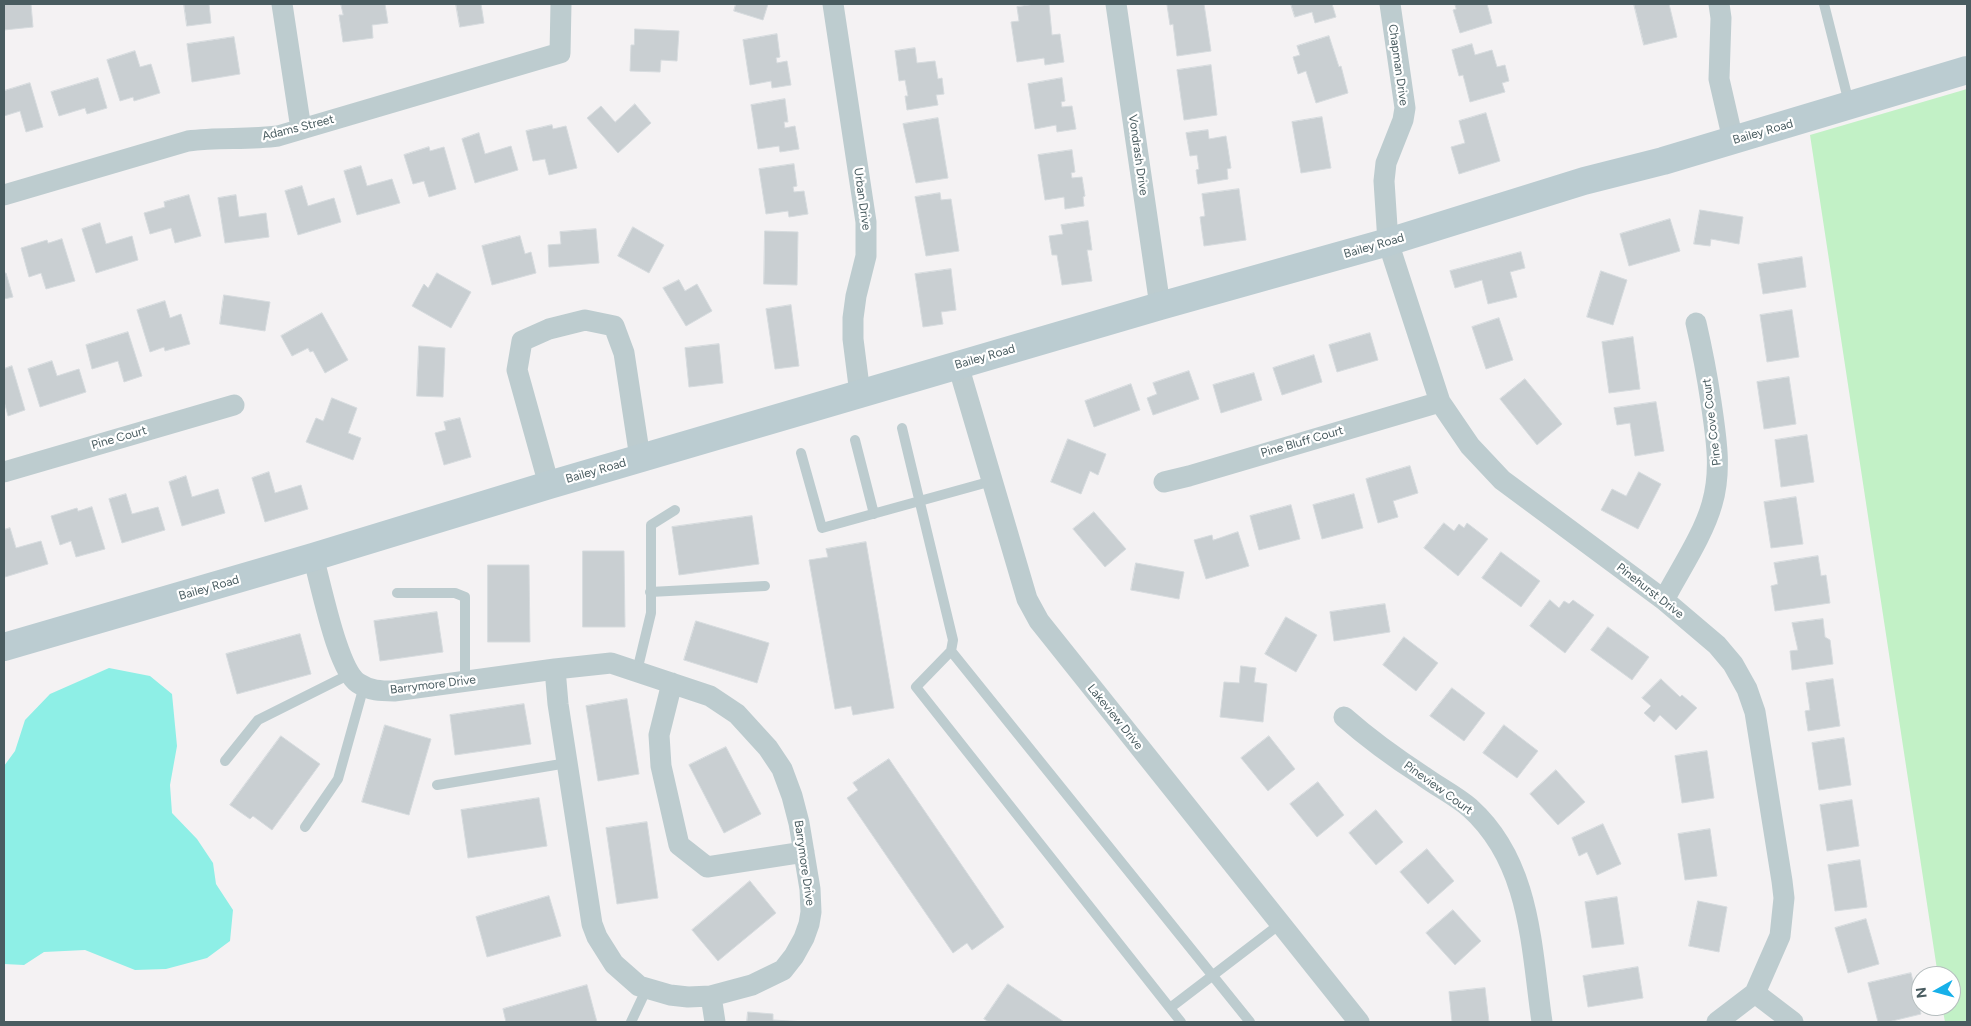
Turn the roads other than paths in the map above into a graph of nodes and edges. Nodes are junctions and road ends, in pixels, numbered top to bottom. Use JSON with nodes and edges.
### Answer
{"nodes":[{"id":1,"x":282,"y":4,"type":"edge"},
{"id":2,"x":561,"y":4,"type":"edge"},
{"id":3,"x":834,"y":4,"type":"edge"},
{"id":4,"x":1116,"y":4,"type":"edge"},
{"id":5,"x":1390,"y":4,"type":"edge"},
{"id":6,"x":1719,"y":4,"type":"edge"},
{"id":7,"x":1824,"y":4,"type":"edge"},
{"id":8,"x":1967,"y":70,"type":"edge"},
{"id":9,"x":1850,"y":107,"type":"junction"},
{"id":10,"x":301,"y":129,"type":"junction"},
{"id":11,"x":1733,"y":140,"type":"junction"},
{"id":12,"x":4,"y":195,"type":"edge"},
{"id":13,"x":1388,"y":242,"type":"junction"},
{"id":14,"x":1160,"y":306,"type":"junction"},
{"id":15,"x":1696,"y":323,"type":"dead end"},
{"id":16,"x":958,"y":365,"type":"junction"},
{"id":17,"x":860,"y":394,"type":"junction"},
{"id":18,"x":1440,"y":402,"type":"junction"},
{"id":19,"x":234,"y":405,"type":"dead end"},
{"id":20,"x":902,"y":428,"type":"dead end"},
{"id":21,"x":855,"y":440,"type":"dead end"},
{"id":22,"x":801,"y":453,"type":"dead end"},
{"id":23,"x":640,"y":458,"type":"junction"},
{"id":24,"x":4,"y":472,"type":"edge"},
{"id":25,"x":992,"y":481,"type":"junction"},
{"id":26,"x":1164,"y":482,"type":"dead end"},
{"id":27,"x":549,"y":485,"type":"junction"},
{"id":28,"x":920,"y":501,"type":"junction"},
{"id":29,"x":675,"y":510,"type":"dead end"},
{"id":30,"x":874,"y":514,"type":"junction"},
{"id":31,"x":313,"y":557,"type":"junction"},
{"id":32,"x":765,"y":586,"type":"dead end"},
{"id":33,"x":650,"y":592,"type":"junction"},
{"id":34,"x":398,"y":593,"type":"dead end"},
{"id":35,"x":1664,"y":600,"type":"junction"},
{"id":36,"x":4,"y":647,"type":"edge"},
{"id":37,"x":951,"y":651,"type":"junction"},
{"id":38,"x":555,"y":669,"type":"junction"},
{"id":39,"x":637,"y":672,"type":"junction"},
{"id":40,"x":357,"y":680,"type":"junction"},
{"id":41,"x":465,"y":681,"type":"junction"},
{"id":42,"x":672,"y":683,"type":"junction"},
{"id":43,"x":1344,"y":717,"type":"dead end"},
{"id":44,"x":225,"y":761,"type":"dead end"},
{"id":45,"x":567,"y":763,"type":"junction"},
{"id":46,"x":437,"y":785,"type":"dead end"},
{"id":47,"x":304,"y":827,"type":"dead end"},
{"id":48,"x":804,"y":852,"type":"junction"},
{"id":49,"x":1280,"y":924,"type":"junction"},
{"id":50,"x":1212,"y":975,"type":"junction"},
{"id":51,"x":647,"y":988,"type":"junction"},
{"id":52,"x":1756,"y":993,"type":"junction"},
{"id":53,"x":711,"y":996,"type":"junction"},
{"id":54,"x":1170,"y":1008,"type":"junction"},
{"id":55,"x":631,"y":1022,"type":"edge"},
{"id":56,"x":715,"y":1022,"type":"edge"},
{"id":57,"x":1181,"y":1022,"type":"edge"},
{"id":58,"x":1250,"y":1022,"type":"edge"},
{"id":59,"x":1359,"y":1022,"type":"edge"},
{"id":60,"x":1542,"y":1022,"type":"edge"},
{"id":61,"x":1717,"y":1022,"type":"edge"},
{"id":62,"x":1793,"y":1022,"type":"edge"}],
"edges":[{"from":1,"to":10,"type":"street"},
{"from":2,"to":10,"type":"street","name":"Adams Street"},
{"from":3,"to":17,"type":"street","name":"Urban Drive"},
{"from":4,"to":14,"type":"street","name":"Vondrash Drive"},
{"from":5,"to":13,"type":"street","name":"Chapman Drive"},
{"from":6,"to":11,"type":"street"},
{"from":7,"to":9,"type":"lane"},
{"from":8,"to":9,"type":"street","name":"Bailey Road"},
{"from":9,"to":11,"type":"street","name":"Bailey Road"},
{"from":10,"to":12,"type":"street","name":"Adams Street"},
{"from":11,"to":13,"type":"street","name":"Bailey Road"},
{"from":13,"to":14,"type":"street","name":"Bailey Road"},
{"from":13,"to":18,"type":"street","name":"Pinehurst Drive"},
{"from":14,"to":16,"type":"street","name":"Bailey Road"},
{"from":15,"to":35,"type":"street","name":"Pine Cove Court"},
{"from":16,"to":17,"type":"street","name":"Bailey Road"},
{"from":16,"to":25,"type":"street","name":"Lakeview Drive"},
{"from":17,"to":23,"type":"street","name":"Bailey Road"},
{"from":18,"to":26,"type":"street","name":"Pine Bluff Court"},
{"from":18,"to":35,"type":"street","name":"Pinehurst Drive"},
{"from":19,"to":24,"type":"street","name":"Pine Court"},
{"from":20,"to":28,"type":"lane"},
{"from":21,"to":30,"type":"lane"},
{"from":22,"to":30,"type":"lane"},
{"from":23,"to":27,"type":"street","name":"Bailey Road"},
{"from":23,"to":27,"type":"street"},
{"from":25,"to":28,"type":"lane"},
{"from":25,"to":49,"type":"street","name":"Lakeview Drive"},
{"from":27,"to":31,"type":"street","name":"Bailey Road"},
{"from":28,"to":30,"type":"lane"},
{"from":28,"to":37,"type":"lane"},
{"from":29,"to":33,"type":"lane"},
{"from":31,"to":36,"type":"street","name":"Bailey Road"},
{"from":31,"to":40,"type":"street"},
{"from":32,"to":33,"type":"lane"},
{"from":33,"to":39,"type":"lane"},
{"from":34,"to":41,"type":"lane"},
{"from":35,"to":52,"type":"street","name":"Pinehurst Drive"},
{"from":37,"to":50,"type":"lane"},
{"from":37,"to":54,"type":"lane"},
{"from":38,"to":39,"type":"street","name":"Barrymore Drive"},
{"from":38,"to":41,"type":"street","name":"Barrymore Drive"},
{"from":38,"to":45,"type":"street","name":"Barrymore Drive"},
{"from":39,"to":42,"type":"street","name":"Barrymore Drive"},
{"from":40,"to":41,"type":"street","name":"Barrymore Drive"},
{"from":40,"to":44,"type":"lane"},
{"from":40,"to":47,"type":"lane"},
{"from":42,"to":48,"type":"street","name":"Barrymore Drive"},
{"from":42,"to":48,"type":"street"},
{"from":43,"to":60,"type":"street","name":"Pineview Court"},
{"from":45,"to":46,"type":"lane"},
{"from":45,"to":51,"type":"street","name":"Barrymore Drive"},
{"from":48,"to":53,"type":"street","name":"Barrymore Drive"},
{"from":49,"to":50,"type":"lane"},
{"from":49,"to":59,"type":"street","name":"Lakeview Drive"},
{"from":50,"to":54,"type":"lane"},
{"from":50,"to":58,"type":"lane"},
{"from":51,"to":53,"type":"street","name":"Barrymore Drive"},
{"from":51,"to":55,"type":"lane"},
{"from":52,"to":61,"type":"street"},
{"from":52,"to":62,"type":"street"},
{"from":53,"to":56,"type":"street"},
{"from":54,"to":57,"type":"lane"}]}
